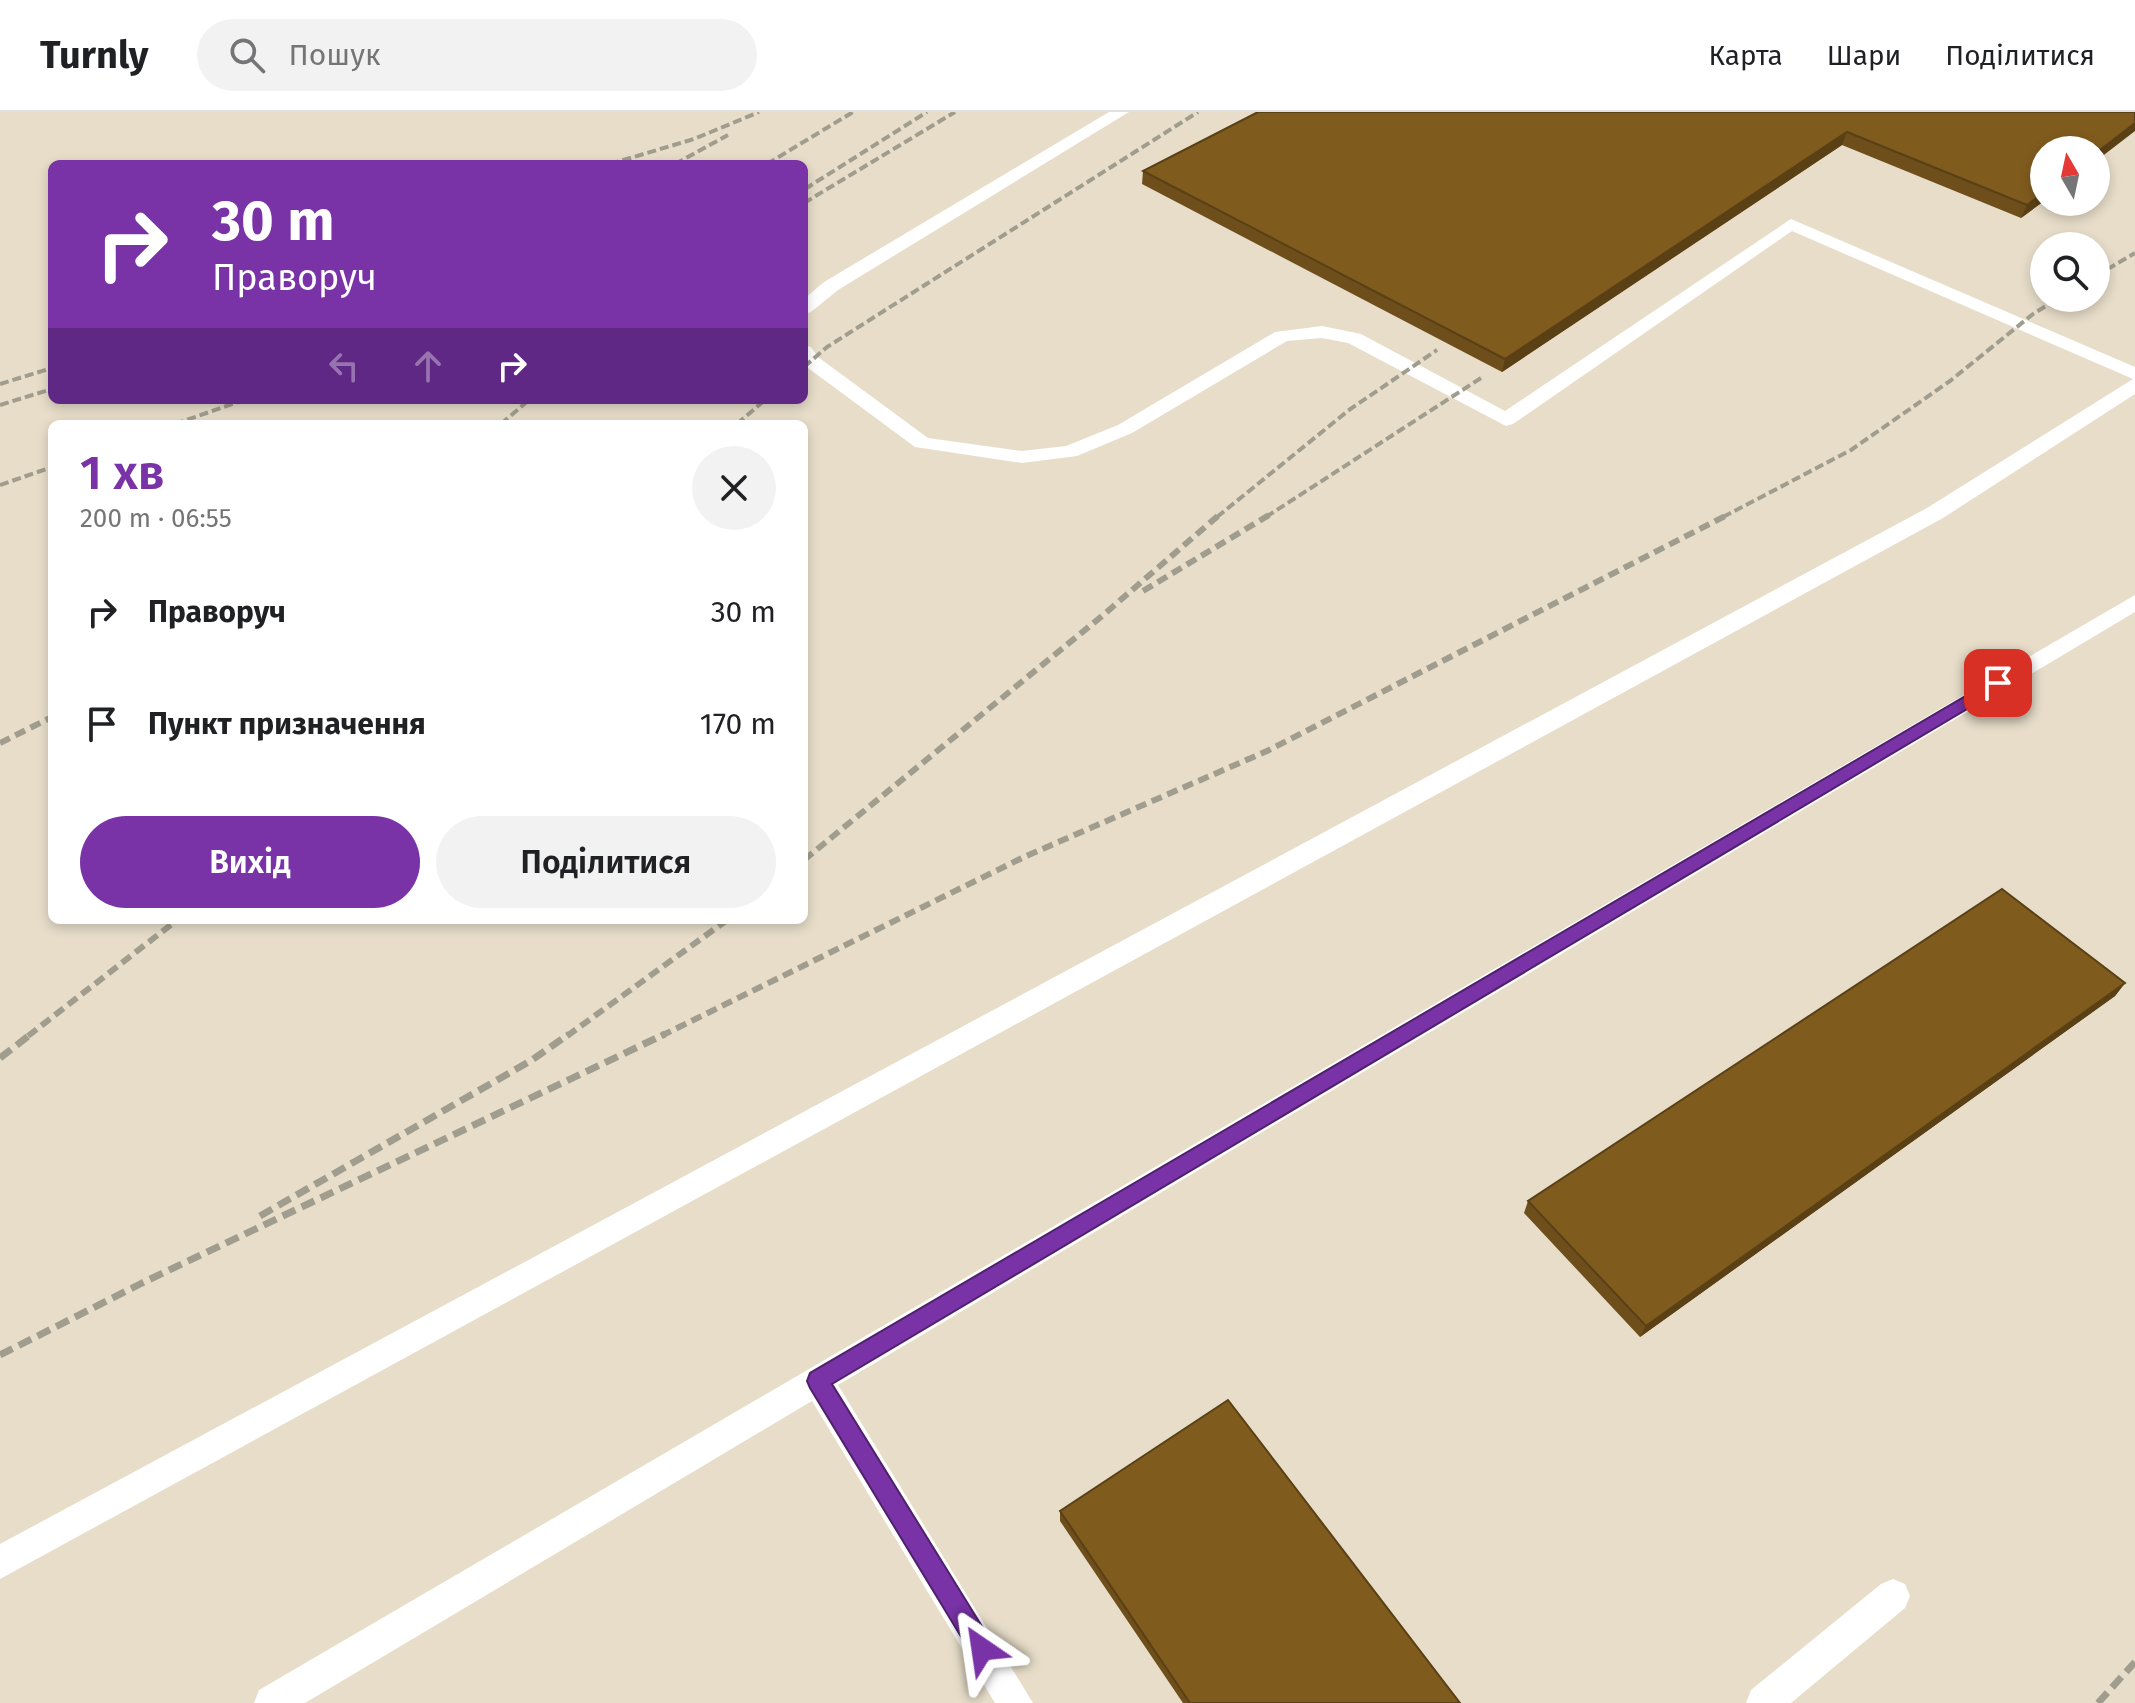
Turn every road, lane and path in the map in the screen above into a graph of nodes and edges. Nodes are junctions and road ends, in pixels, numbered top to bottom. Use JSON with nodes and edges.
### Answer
{"nodes":[{"id":1,"x":1121,"y":112,"type":"edge"},
{"id":2,"x":808,"y":305,"type":"edge"},
{"id":3,"x":808,"y":357,"type":"edge"},
{"id":4,"x":2135,"y":374,"type":"edge"},
{"id":5,"x":2135,"y":385,"type":"edge"},
{"id":6,"x":2135,"y":602,"type":"edge"},
{"id":7,"x":818,"y":1381,"type":"junction"},
{"id":8,"x":0,"y":1562,"type":"edge"},
{"id":9,"x":1893,"y":1596,"type":"dead end"},
{"id":10,"x":272,"y":1703,"type":"edge"},
{"id":11,"x":1015,"y":1703,"type":"edge"},
{"id":12,"x":1764,"y":1703,"type":"edge"}],
"edges":[{"from":1,"to":2,"type":"lane"},
{"from":3,"to":4,"type":"lane"},
{"from":5,"to":8,"type":"lane"},
{"from":6,"to":7,"type":"lane"},
{"from":7,"to":10,"type":"lane"},
{"from":7,"to":11,"type":"lane"},
{"from":9,"to":12,"type":"lane"}]}
